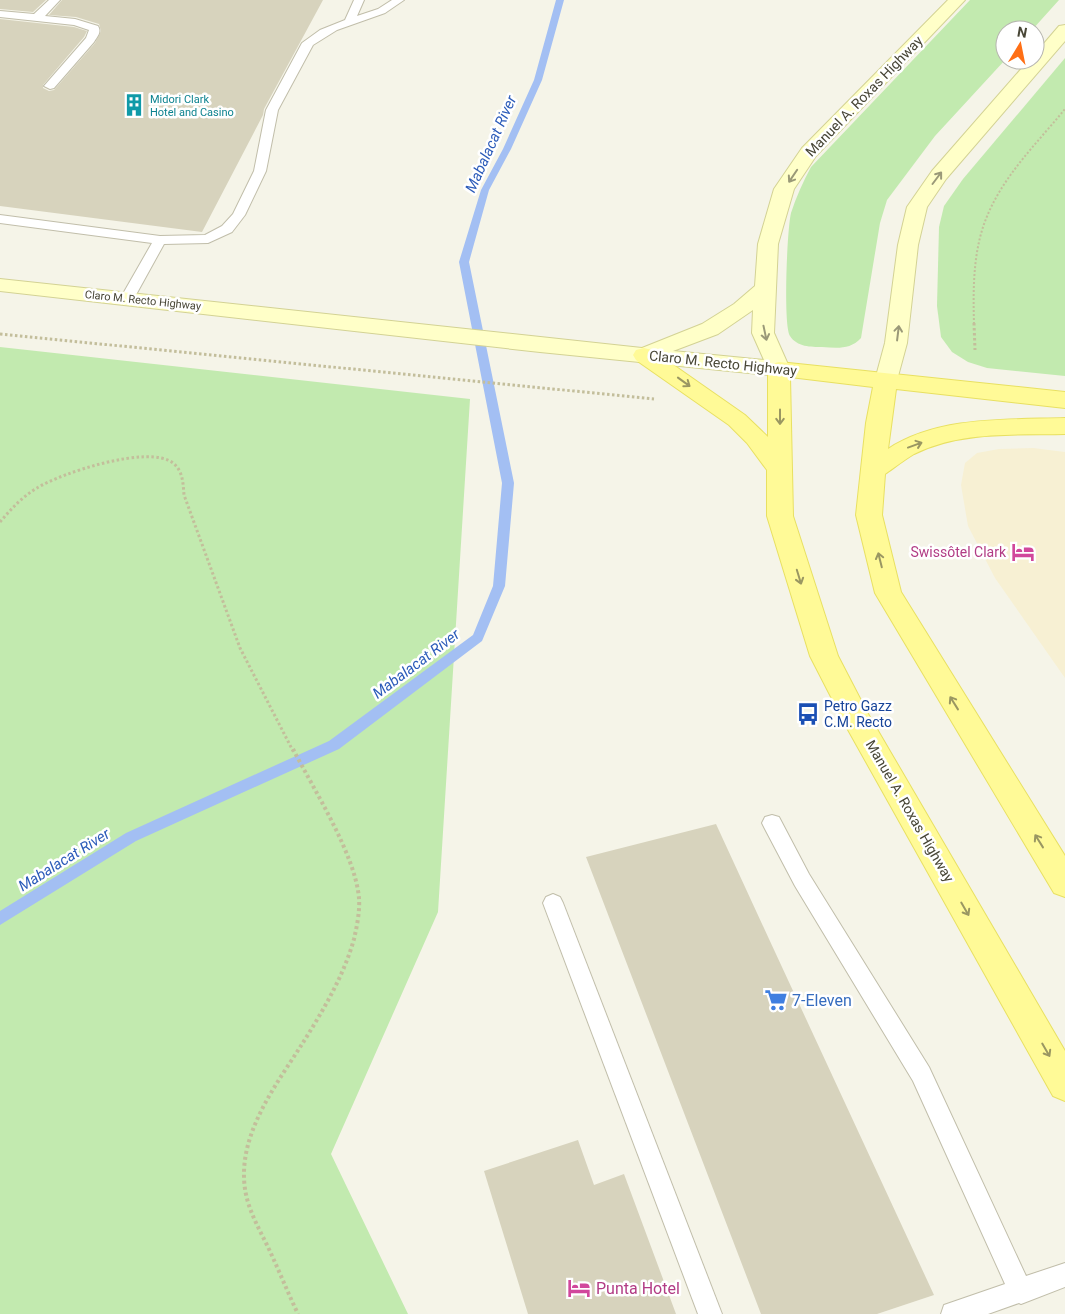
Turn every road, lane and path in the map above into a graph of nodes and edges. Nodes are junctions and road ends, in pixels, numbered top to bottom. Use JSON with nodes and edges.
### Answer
{"nodes":[{"id":1,"x":54,"y":0,"type":"edge"},
{"id":2,"x":359,"y":0,"type":"edge"},
{"id":3,"x":400,"y":0,"type":"edge"},
{"id":4,"x":957,"y":0,"type":"edge"},
{"id":5,"x":0,"y":14,"type":"edge"},
{"id":6,"x":37,"y":18,"type":"junction"},
{"id":7,"x":349,"y":23,"type":"junction"},
{"id":8,"x":1065,"y":30,"type":"edge"},
{"id":9,"x":50,"y":86,"type":"dead end"},
{"id":10,"x":1065,"y":109,"type":"edge"},
{"id":11,"x":0,"y":219,"type":"edge"},
{"id":12,"x":160,"y":240,"type":"junction"},
{"id":13,"x":0,"y":285,"type":"edge"},
{"id":14,"x":766,"y":288,"type":"junction"},
{"id":15,"x":127,"y":299,"type":"junction"},
{"id":16,"x":0,"y":334,"type":"edge"},
{"id":17,"x":974,"y":350,"type":"dead end"},
{"id":18,"x":644,"y":355,"type":"junction"},
{"id":19,"x":779,"y":369,"type":"junction"},
{"id":20,"x":886,"y":380,"type":"junction"},
{"id":21,"x":662,"y":400,"type":"dead end"},
{"id":22,"x":1065,"y":400,"type":"edge"},
{"id":23,"x":1065,"y":426,"type":"edge"},
{"id":24,"x":780,"y":469,"type":"junction"},
{"id":25,"x":874,"y":470,"type":"junction"},
{"id":26,"x":0,"y":522,"type":"edge"},
{"id":27,"x":772,"y":823,"type":"dead end"},
{"id":28,"x":1065,"y":883,"type":"edge"},
{"id":29,"x":553,"y":903,"type":"dead end"},
{"id":30,"x":1065,"y":1084,"type":"edge"},
{"id":31,"x":1065,"y":1275,"type":"edge"},
{"id":32,"x":1021,"y":1292,"type":"junction"},
{"id":33,"x":298,"y":1314,"type":"edge"},
{"id":34,"x":710,"y":1314,"type":"edge"},
{"id":35,"x":953,"y":1314,"type":"edge"}],
"edges":[{"from":1,"to":6,"type":"lane"},
{"from":2,"to":7,"type":"lane"},
{"from":3,"to":7,"type":"lane"},
{"from":4,"to":14,"type":"main road","name":"Manuel A. Roxas Highway","one_way":true},
{"from":5,"to":6,"type":"lane"},
{"from":6,"to":9,"type":"lane"},
{"from":7,"to":12,"type":"lane"},
{"from":20,"to":8,"type":"main road","one_way":true},
{"from":10,"to":17,"type":"path"},
{"from":11,"to":12,"type":"lane"},
{"from":12,"to":15,"type":"lane"},
{"from":13,"to":15,"type":"main road","name":"Claro M. Recto Highway"},
{"from":14,"to":18,"type":"main road"},
{"from":14,"to":19,"type":"main road","name":"Manuel A. Roxas Highway","one_way":true},
{"from":15,"to":18,"type":"main road","name":"Claro M. Recto Highway"},
{"from":16,"to":21,"type":"path"},
{"from":18,"to":19,"type":"main road","name":"Claro M. Recto Highway"},
{"from":18,"to":24,"type":"main road","one_way":true},
{"from":19,"to":20,"type":"main road","name":"Claro M. Recto Highway"},
{"from":19,"to":24,"type":"main road","name":"Manuel A. Roxas Highway","one_way":true},
{"from":20,"to":22,"type":"main road","name":"Claro M. Recto Highway"},
{"from":20,"to":25,"type":"main road"},
{"from":25,"to":23,"type":"main road","one_way":true},
{"from":24,"to":30,"type":"main road","name":"Manuel A. Roxas Highway","one_way":true},
{"from":28,"to":25,"type":"main road","one_way":true},
{"from":26,"to":33,"type":"path"},
{"from":27,"to":32,"type":"lane"},
{"from":29,"to":34,"type":"lane"},
{"from":31,"to":32,"type":"lane"},
{"from":32,"to":35,"type":"lane"}]}
